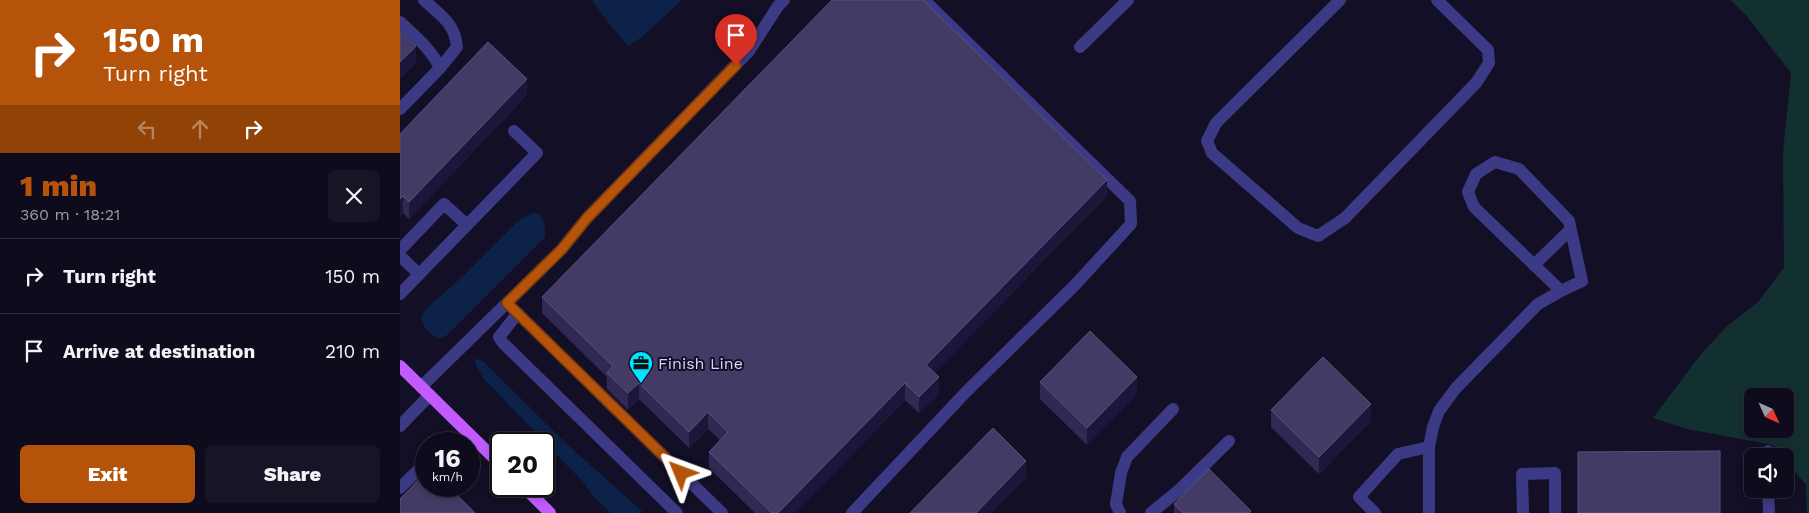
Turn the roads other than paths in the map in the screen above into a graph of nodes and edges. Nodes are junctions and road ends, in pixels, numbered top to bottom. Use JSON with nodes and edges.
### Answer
{"nodes":[{"id":1,"x":424,"y":0,"type":"edge"},
{"id":2,"x":784,"y":0,"type":"edge"},
{"id":3,"x":924,"y":0,"type":"edge"},
{"id":4,"x":1128,"y":0,"type":"edge"},
{"id":5,"x":1340,"y":0,"type":"edge"},
{"id":6,"x":1437,"y":0,"type":"edge"},
{"id":7,"x":400,"y":22,"type":"edge"},
{"id":8,"x":1080,"y":47,"type":"dead end"},
{"id":9,"x":440,"y":68,"type":"junction"},
{"id":10,"x":400,"y":109,"type":"edge"},
{"id":11,"x":514,"y":131,"type":"dead end"},
{"id":12,"x":467,"y":225,"type":"junction"},
{"id":13,"x":1570,"y":230,"type":"junction"},
{"id":14,"x":400,"y":250,"type":"edge"},
{"id":15,"x":400,"y":256,"type":"edge"},
{"id":16,"x":1534,"y":265,"type":"junction"},
{"id":17,"x":419,"y":274,"type":"junction"},
{"id":18,"x":1561,"y":291,"type":"junction"},
{"id":19,"x":400,"y":294,"type":"edge"},
{"id":20,"x":507,"y":303,"type":"junction"},
{"id":21,"x":518,"y":313,"type":"junction"},
{"id":22,"x":400,"y":366,"type":"edge"},
{"id":23,"x":426,"y":391,"type":"junction"},
{"id":24,"x":1173,"y":409,"type":"dead end"},
{"id":25,"x":400,"y":426,"type":"edge"},
{"id":26,"x":1229,"y":441,"type":"dead end"},
{"id":27,"x":1429,"y":447,"type":"junction"},
{"id":28,"x":490,"y":454,"type":"edge"},
{"id":29,"x":415,"y":473,"type":"edge"},
{"id":30,"x":400,"y":488,"type":"edge"},
{"id":31,"x":534,"y":497,"type":"edge"},
{"id":32,"x":1768,"y":498,"type":"edge"},
{"id":33,"x":1118,"y":509,"type":"edge"},
{"id":34,"x":550,"y":513,"type":"edge"},
{"id":35,"x":677,"y":513,"type":"edge"},
{"id":36,"x":722,"y":513,"type":"edge"},
{"id":37,"x":852,"y":513,"type":"edge"},
{"id":38,"x":1151,"y":513,"type":"edge"},
{"id":39,"x":1375,"y":513,"type":"edge"},
{"id":40,"x":1429,"y":513,"type":"edge"},
{"id":41,"x":1524,"y":513,"type":"edge"},
{"id":42,"x":1555,"y":513,"type":"edge"},
{"id":43,"x":1769,"y":513,"type":"edge"}],
"edges":[{"from":1,"to":9,"type":"street"},
{"from":2,"to":20,"type":"street"},
{"from":3,"to":37,"type":"street"},
{"from":4,"to":8,"type":"street"},
{"from":5,"to":6,"type":"street"},
{"from":7,"to":9,"type":"street"},
{"from":9,"to":10,"type":"street"},
{"from":11,"to":12,"type":"street"},
{"from":12,"to":14,"type":"street"},
{"from":12,"to":17,"type":"street"},
{"from":13,"to":16,"type":"street"},
{"from":13,"to":16,"type":"street"},
{"from":13,"to":18,"type":"street"},
{"from":15,"to":17,"type":"street"},
{"from":16,"to":18,"type":"street"},
{"from":17,"to":19,"type":"street"},
{"from":18,"to":27,"type":"street"},
{"from":20,"to":21,"type":"street"},
{"from":20,"to":23,"type":"street"},
{"from":21,"to":35,"type":"street"},
{"from":21,"to":36,"type":"street"},
{"from":22,"to":23,"type":"main road"},
{"from":23,"to":25,"type":"street"},
{"from":23,"to":28,"type":"main road"},
{"from":24,"to":33,"type":"street"},
{"from":26,"to":38,"type":"street"},
{"from":27,"to":39,"type":"street"},
{"from":27,"to":40,"type":"street"},
{"from":29,"to":30,"type":"street"},
{"from":31,"to":34,"type":"main road"},
{"from":32,"to":43,"type":"street"},
{"from":41,"to":42,"type":"street"}]}
